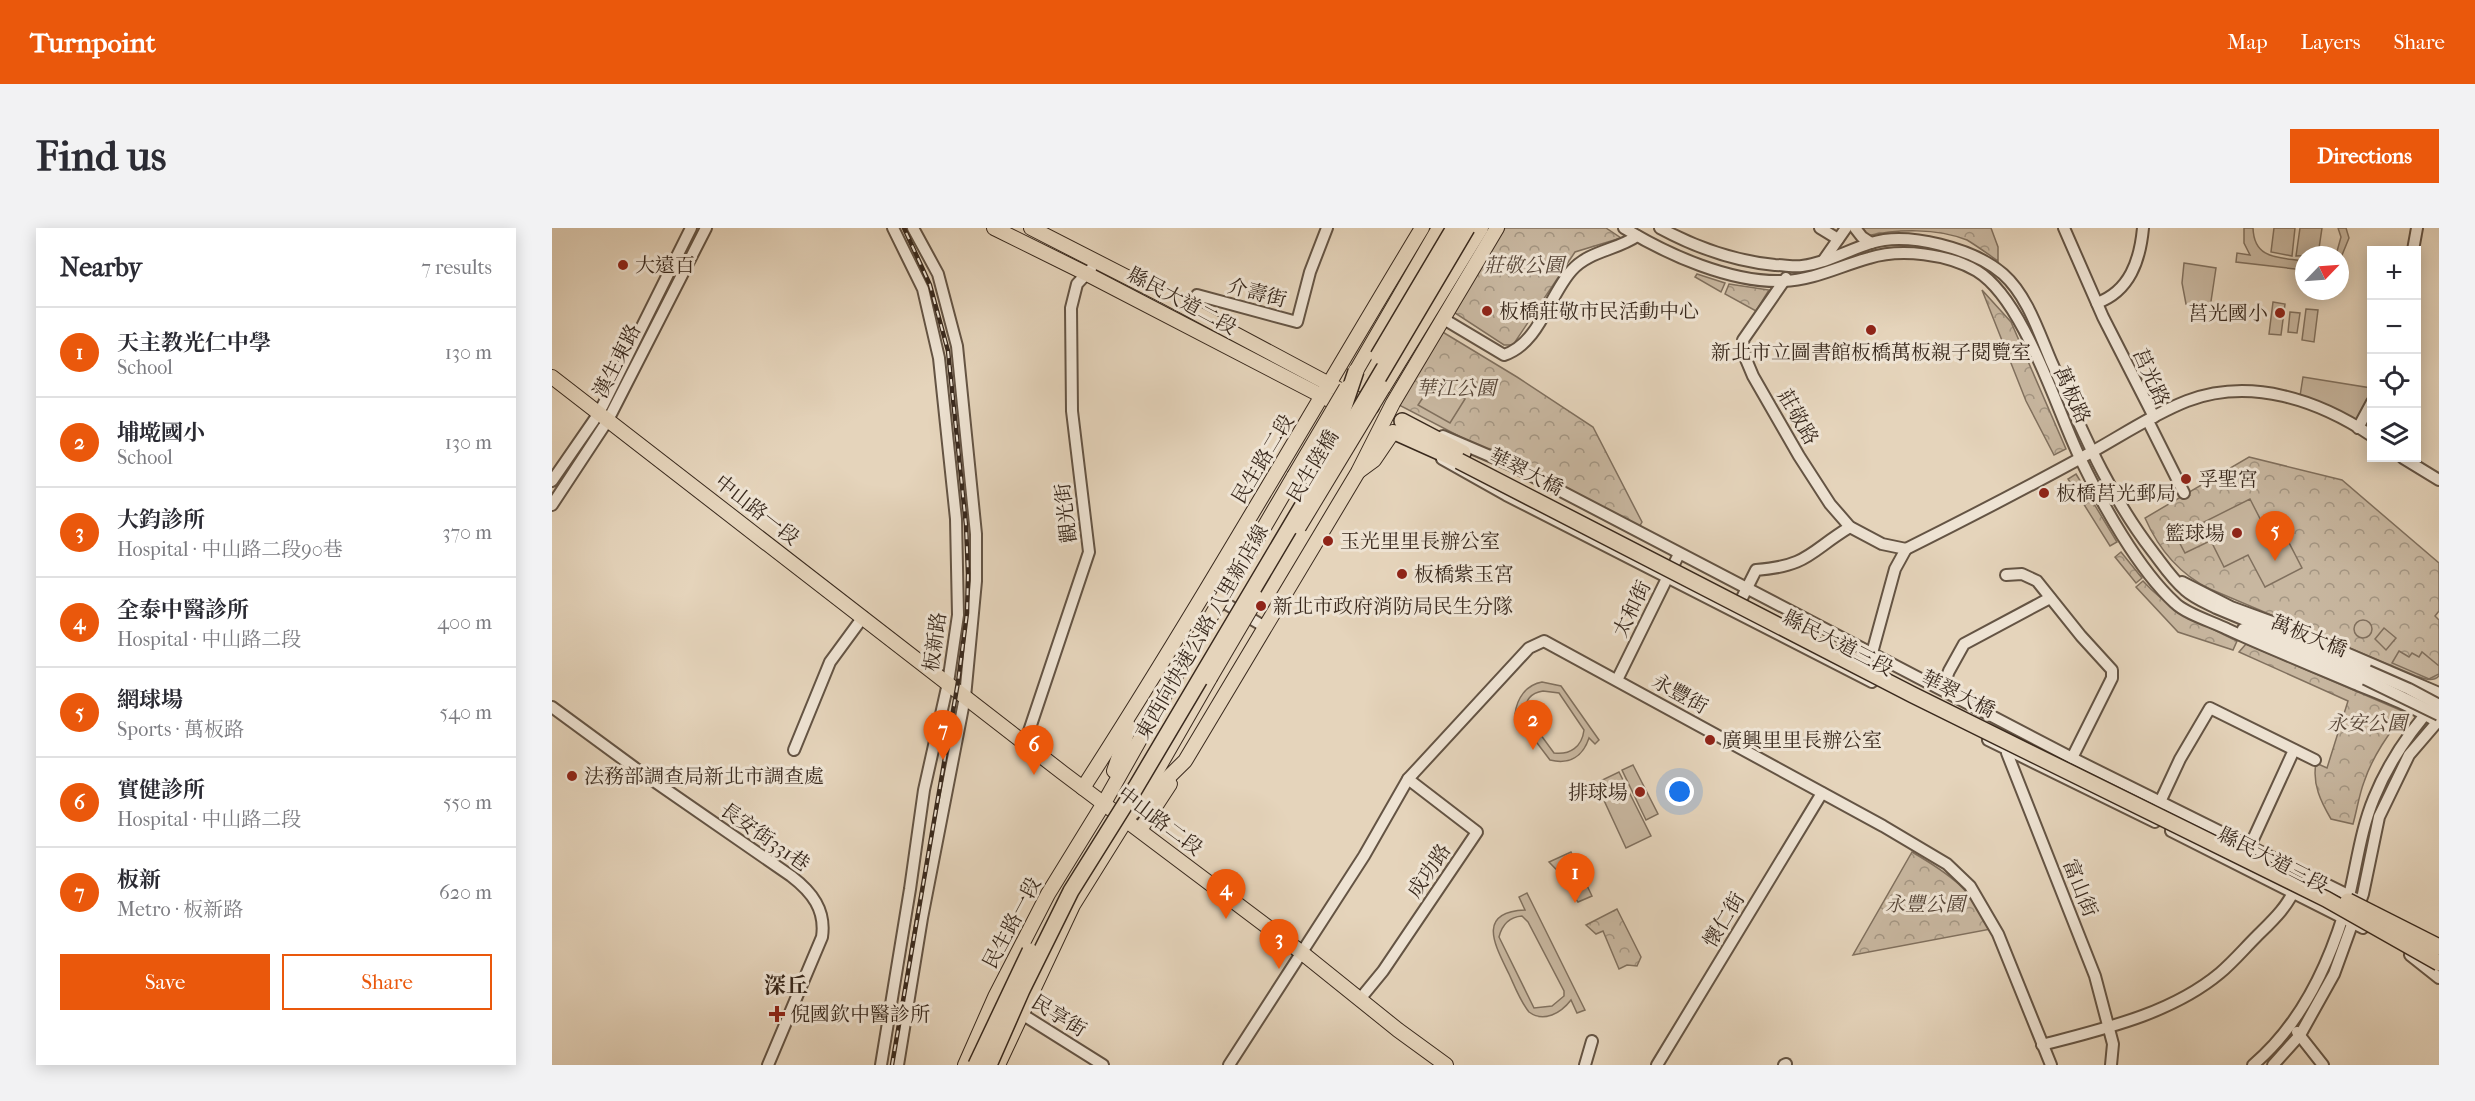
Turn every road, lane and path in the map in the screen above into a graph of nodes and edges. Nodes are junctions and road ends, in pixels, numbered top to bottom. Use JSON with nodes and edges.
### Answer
{"nodes":[{"id":1,"x":691,"y":228,"type":"edge"},
{"id":2,"x":706,"y":228,"type":"edge"},
{"id":3,"x":893,"y":228,"type":"edge"},
{"id":4,"x":914,"y":228,"type":"edge"},
{"id":5,"x":994,"y":228,"type":"edge"},
{"id":6,"x":1031,"y":228,"type":"edge"},
{"id":7,"x":1327,"y":228,"type":"edge"},
{"id":8,"x":1422,"y":228,"type":"edge"},
{"id":9,"x":1439,"y":228,"type":"edge"},
{"id":10,"x":1454,"y":228,"type":"edge"},
{"id":11,"x":1467,"y":228,"type":"edge"},
{"id":12,"x":1481,"y":228,"type":"edge"},
{"id":13,"x":1497,"y":228,"type":"edge"},
{"id":14,"x":1624,"y":228,"type":"edge"},
{"id":15,"x":1660,"y":228,"type":"edge"},
{"id":16,"x":1820,"y":228,"type":"edge"},
{"id":17,"x":1846,"y":228,"type":"edge"},
{"id":18,"x":1855,"y":228,"type":"edge"},
{"id":19,"x":2064,"y":228,"type":"edge"},
{"id":20,"x":2143,"y":228,"type":"edge"},
{"id":21,"x":2417,"y":228,"type":"edge"},
{"id":22,"x":1637,"y":236,"type":"junction"},
{"id":23,"x":1838,"y":239,"type":"junction"},
{"id":24,"x":1871,"y":243,"type":"junction"},
{"id":25,"x":2414,"y":246,"type":"edge"},
{"id":26,"x":1096,"y":261,"type":"junction"},
{"id":27,"x":1823,"y":261,"type":"junction"},
{"id":28,"x":1788,"y":266,"type":"junction"},
{"id":29,"x":1087,"y":274,"type":"junction"},
{"id":30,"x":1785,"y":281,"type":"junction"},
{"id":31,"x":2097,"y":303,"type":"junction"},
{"id":32,"x":1190,"y":309,"type":"junction"},
{"id":33,"x":1442,"y":318,"type":"junction"},
{"id":34,"x":1356,"y":371,"type":"junction"},
{"id":35,"x":552,"y":377,"type":"edge"},
{"id":36,"x":1383,"y":388,"type":"junction"},
{"id":37,"x":1324,"y":390,"type":"junction"},
{"id":38,"x":1354,"y":405,"type":"junction"},
{"id":39,"x":2369,"y":408,"type":"edge"},
{"id":40,"x":1387,"y":414,"type":"junction"},
{"id":41,"x":603,"y":416,"type":"junction"},
{"id":42,"x":2151,"y":419,"type":"junction"},
{"id":43,"x":1393,"y":428,"type":"junction"},
{"id":44,"x":2358,"y":428,"type":"junction"},
{"id":45,"x":1340,"y":430,"type":"junction"},
{"id":46,"x":2367,"y":433,"type":"edge"},
{"id":47,"x":2091,"y":452,"type":"junction"},
{"id":48,"x":1461,"y":457,"type":"junction"},
{"id":49,"x":2080,"y":459,"type":"junction"},
{"id":50,"x":2410,"y":462,"type":"edge"},
{"id":51,"x":2439,"y":480,"type":"edge"},
{"id":52,"x":552,"y":481,"type":"edge"},
{"id":53,"x":2184,"y":493,"type":"dead end"},
{"id":54,"x":552,"y":505,"type":"edge"},
{"id":55,"x":1851,"y":526,"type":"junction"},
{"id":56,"x":1906,"y":549,"type":"junction"},
{"id":57,"x":1679,"y":554,"type":"junction"},
{"id":58,"x":2006,"y":575,"type":"dead end"},
{"id":59,"x":1667,"y":578,"type":"junction"},
{"id":60,"x":2174,"y":579,"type":"junction"},
{"id":61,"x":1746,"y":588,"type":"junction"},
{"id":62,"x":2165,"y":591,"type":"junction"},
{"id":63,"x":1206,"y":592,"type":"junction"},
{"id":64,"x":2050,"y":598,"type":"junction"},
{"id":65,"x":1735,"y":613,"type":"junction"},
{"id":66,"x":862,"y":617,"type":"junction"},
{"id":67,"x":1265,"y":627,"type":"junction"},
{"id":68,"x":1872,"y":653,"type":"junction"},
{"id":69,"x":2367,"y":675,"type":"junction"},
{"id":70,"x":942,"y":679,"type":"junction"},
{"id":71,"x":1617,"y":681,"type":"junction"},
{"id":72,"x":1942,"y":689,"type":"junction"},
{"id":73,"x":2439,"y":693,"type":"edge"},
{"id":74,"x":965,"y":698,"type":"junction"},
{"id":75,"x":2439,"y":699,"type":"edge"},
{"id":76,"x":2439,"y":705,"type":"edge"},
{"id":77,"x":552,"y":707,"type":"edge"},
{"id":78,"x":1135,"y":708,"type":"junction"},
{"id":79,"x":2424,"y":714,"type":"junction"},
{"id":80,"x":2439,"y":720,"type":"edge"},
{"id":81,"x":2010,"y":726,"type":"junction"},
{"id":82,"x":1025,"y":742,"type":"junction"},
{"id":83,"x":794,"y":750,"type":"dead end"},
{"id":84,"x":2006,"y":750,"type":"junction"},
{"id":85,"x":2294,"y":750,"type":"junction"},
{"id":86,"x":2072,"y":758,"type":"junction"},
{"id":87,"x":2315,"y":760,"type":"dead end"},
{"id":88,"x":1185,"y":761,"type":"junction"},
{"id":89,"x":1408,"y":779,"type":"junction"},
{"id":90,"x":1083,"y":788,"type":"junction"},
{"id":91,"x":1822,"y":793,"type":"junction"},
{"id":92,"x":2160,"y":802,"type":"junction"},
{"id":93,"x":1104,"y":803,"type":"junction"},
{"id":94,"x":1126,"y":819,"type":"junction"},
{"id":95,"x":2157,"y":823,"type":"junction"},
{"id":96,"x":1140,"y":830,"type":"junction"},
{"id":97,"x":2250,"y":846,"type":"junction"},
{"id":98,"x":2313,"y":877,"type":"junction"},
{"id":99,"x":2293,"y":893,"type":"junction"},
{"id":100,"x":2355,"y":898,"type":"junction"},
{"id":101,"x":2343,"y":914,"type":"junction"},
{"id":102,"x":2355,"y":920,"type":"junction"},
{"id":103,"x":2439,"y":939,"type":"edge"},
{"id":104,"x":2439,"y":947,"type":"edge"},
{"id":105,"x":1301,"y":952,"type":"junction"},
{"id":106,"x":2410,"y":955,"type":"junction"},
{"id":107,"x":2439,"y":956,"type":"edge"},
{"id":108,"x":2439,"y":963,"type":"edge"},
{"id":109,"x":2439,"y":969,"type":"edge"},
{"id":110,"x":2439,"y":978,"type":"edge"},
{"id":111,"x":995,"y":997,"type":"junction"},
{"id":112,"x":1360,"y":999,"type":"junction"},
{"id":113,"x":1021,"y":1014,"type":"junction"},
{"id":114,"x":2290,"y":1026,"type":"junction"},
{"id":115,"x":2109,"y":1027,"type":"junction"},
{"id":116,"x":2300,"y":1035,"type":"junction"},
{"id":117,"x":1592,"y":1041,"type":"dead end"},
{"id":118,"x":2042,"y":1045,"type":"junction"},
{"id":119,"x":768,"y":1065,"type":"edge"},
{"id":120,"x":881,"y":1065,"type":"edge"},
{"id":121,"x":898,"y":1065,"type":"edge"},
{"id":122,"x":965,"y":1065,"type":"edge"},
{"id":123,"x":976,"y":1065,"type":"edge"},
{"id":124,"x":989,"y":1065,"type":"edge"},
{"id":125,"x":998,"y":1065,"type":"edge"},
{"id":126,"x":1103,"y":1065,"type":"edge"},
{"id":127,"x":1229,"y":1065,"type":"edge"},
{"id":128,"x":1446,"y":1065,"type":"edge"},
{"id":129,"x":1585,"y":1065,"type":"edge"},
{"id":130,"x":1657,"y":1065,"type":"edge"},
{"id":131,"x":2051,"y":1065,"type":"edge"},
{"id":132,"x":2111,"y":1065,"type":"edge"},
{"id":133,"x":2253,"y":1065,"type":"edge"},
{"id":134,"x":2273,"y":1065,"type":"edge"},
{"id":135,"x":2323,"y":1065,"type":"edge"}],
"edges":[{"from":1,"to":41,"type":"street","name":"漢生東路"},
{"from":2,"to":41,"type":"street","name":"漢生東路"},
{"from":3,"to":70,"type":"street","name":"板新路"},
{"from":4,"to":74,"type":"street","name":"板新路"},
{"from":5,"to":29,"type":"main road","name":"縣民大道二段"},
{"from":6,"to":26,"type":"main road","name":"縣民大道二段"},
{"from":7,"to":32,"type":"street","name":"介壽街"},
{"from":8,"to":37,"type":"main road","name":"民生路二段"},
{"from":9,"to":34,"type":"main road","name":"民生陸橋"},
{"from":10,"to":45,"type":"highway","name":"東西向快速公路 八里新店線","bridge":true},
{"from":11,"to":45,"type":"highway","name":"東西向快速公路 八里新店線","bridge":true},
{"from":12,"to":36,"type":"main road","name":"民生陸橋"},
{"from":13,"to":33,"type":"main road"},
{"from":14,"to":22,"type":"street","name":"萬板路"},
{"from":15,"to":28,"type":"street","name":"萬板路"},
{"from":16,"to":23,"type":"street"},
{"from":17,"to":23,"type":"street"},
{"from":18,"to":24,"type":"street"},
{"from":19,"to":31,"type":"street","name":"莒光路"},
{"from":20,"to":31,"type":"street"},
{"from":21,"to":25,"type":"street"},
{"from":22,"to":30,"type":"street","name":"萬板路"},
{"from":22,"to":33,"type":"street"},
{"from":23,"to":27,"type":"street"},
{"from":24,"to":27,"type":"street","name":"萬板路"},
{"from":24,"to":47,"type":"street","name":"萬板路"},
{"from":26,"to":29,"type":"street","name":"觀光街"},
{"from":26,"to":32,"type":"main road","name":"縣民大道二段"},
{"from":27,"to":28,"type":"street","name":"萬板路"},
{"from":28,"to":30,"type":"street","name":"莊敬路"},
{"from":29,"to":37,"type":"main road","name":"縣民大道二段"},
{"from":29,"to":82,"type":"street","name":"觀光街"},
{"from":30,"to":49,"type":"street","name":"萬板路"},
{"from":30,"to":55,"type":"street","name":"莊敬路"},
{"from":31,"to":42,"type":"street","name":"莒光路"},
{"from":32,"to":37,"type":"main road","name":"縣民大道二段"},
{"from":33,"to":40,"type":"main road"},
{"from":34,"to":45,"type":"highway","bridge":true},
{"from":34,"to":93,"type":"main road","name":"民生陸橋","bridge":true},
{"from":35,"to":41,"type":"main road","name":"中山路一段"},
{"from":36,"to":45,"type":"highway","bridge":true},
{"from":36,"to":94,"type":"main road","name":"民生陸橋","bridge":true},
{"from":37,"to":38,"type":"main road","name":"縣民大道二段"},
{"from":37,"to":63,"type":"main road","name":"民生路二段"},
{"from":38,"to":40,"type":"main road","name":"縣民大道三段"},
{"from":38,"to":43,"type":"main road","name":"縣民大道三段"},
{"from":39,"to":44,"type":"street"},
{"from":40,"to":43,"type":"main road","name":"縣民大道三段"},
{"from":41,"to":52,"type":"street","name":"漢生東路"},
{"from":41,"to":54,"type":"street","name":"漢生東路"},
{"from":41,"to":66,"type":"main road","name":"中山路一段"},
{"from":42,"to":44,"type":"street"},
{"from":42,"to":47,"type":"street","name":"莒光路"},
{"from":42,"to":53,"type":"street"},
{"from":43,"to":48,"type":"highway"},
{"from":43,"to":57,"type":"street","name":"縣民大道三段"},
{"from":43,"to":59,"type":"street","name":"縣民大道三段"},
{"from":43,"to":67,"type":"main road"},
{"from":44,"to":46,"type":"street"},
{"from":45,"to":123,"type":"highway","name":"東西向快速公路 八里新店線","bridge":true},
{"from":45,"to":124,"type":"highway","name":"東西向快速公路 八里新店線","bridge":true},
{"from":47,"to":49,"type":"street","name":"莒光路"},
{"from":47,"to":60,"type":"street","name":"萬板路"},
{"from":48,"to":104,"type":"highway","name":"華翠大橋","bridge":true},
{"from":48,"to":108,"type":"highway","name":"華翠大橋","bridge":true},
{"from":49,"to":56,"type":"street","name":"莒光路"},
{"from":49,"to":62,"type":"street","name":"萬板路"},
{"from":50,"to":51,"type":"street"},
{"from":55,"to":56,"type":"street","name":"莊敬路"},
{"from":55,"to":61,"type":"street"},
{"from":56,"to":68,"type":"street"},
{"from":57,"to":59,"type":"street","name":"太和街"},
{"from":57,"to":61,"type":"street","name":"縣民大道三段"},
{"from":58,"to":64,"type":"street"},
{"from":59,"to":65,"type":"street","name":"縣民大道三段"},
{"from":59,"to":71,"type":"street","name":"太和街"},
{"from":60,"to":69,"type":"street","name":"萬板大橋"},
{"from":60,"to":73,"type":"street","name":"萬板路"},
{"from":61,"to":65,"type":"street"},
{"from":61,"to":68,"type":"street","name":"縣民大道三段"},
{"from":62,"to":69,"type":"street","name":"萬板大橋"},
{"from":62,"to":79,"type":"street","name":"萬板路"},
{"from":63,"to":67,"type":"street"},
{"from":63,"to":78,"type":"main road","name":"民生路二段"},
{"from":64,"to":72,"type":"street"},
{"from":64,"to":86,"type":"street"},
{"from":65,"to":84,"type":"street","name":"縣民大道三段"},
{"from":66,"to":70,"type":"main road","name":"中山路一段"},
{"from":66,"to":83,"type":"street"},
{"from":67,"to":88,"type":"main road"},
{"from":68,"to":72,"type":"street","name":"縣民大道三段"},
{"from":69,"to":76,"type":"street","name":"萬板大橋","bridge":true},
{"from":69,"to":80,"type":"street","name":"萬板大橋","bridge":true},
{"from":70,"to":74,"type":"main road","name":"中山路二段"},
{"from":70,"to":120,"type":"street","name":"板新路"},
{"from":71,"to":89,"type":"street","name":"永豐街"},
{"from":71,"to":91,"type":"street","name":"永豐街"},
{"from":72,"to":81,"type":"street","name":"縣民大道三段"},
{"from":74,"to":82,"type":"main road","name":"中山路二段"},
{"from":74,"to":121,"type":"street","name":"板新路"},
{"from":75,"to":79,"type":"street"},
{"from":77,"to":119,"type":"street","name":"長安街331巷"},
{"from":78,"to":90,"type":"main road","name":"民生路二段"},
{"from":78,"to":93,"type":"main road","name":"民生路二段"},
{"from":79,"to":80,"type":"street","name":"萬板路"},
{"from":79,"to":100,"type":"street"},
{"from":80,"to":100,"type":"street"},
{"from":81,"to":84,"type":"street"},
{"from":81,"to":86,"type":"street","name":"縣民大道三段"},
{"from":82,"to":90,"type":"main road","name":"中山路二段"},
{"from":84,"to":95,"type":"street","name":"縣民大道三段"},
{"from":84,"to":115,"type":"street","name":"富山街"},
{"from":85,"to":87,"type":"street"},
{"from":85,"to":92,"type":"street"},
{"from":85,"to":97,"type":"street"},
{"from":86,"to":92,"type":"street","name":"縣民大道三段"},
{"from":88,"to":94,"type":"main road"},
{"from":88,"to":96,"type":"main road"},
{"from":89,"to":105,"type":"street","name":"永豐街"},
{"from":89,"to":112,"type":"street","name":"成功路"},
{"from":90,"to":93,"type":"main road","name":"中山路二段"},
{"from":91,"to":118,"type":"street","name":"永豐街"},
{"from":91,"to":130,"type":"street","name":"懷仁街"},
{"from":92,"to":95,"type":"street"},
{"from":92,"to":97,"type":"street","name":"縣民大道三段"},
{"from":93,"to":94,"type":"main road","name":"中山路二段"},
{"from":93,"to":111,"type":"main road","name":"民生路一段"},
{"from":94,"to":96,"type":"main road","name":"中山路二段"},
{"from":94,"to":113,"type":"main road"},
{"from":95,"to":99,"type":"street","name":"縣民大道三段"},
{"from":96,"to":105,"type":"main road","name":"中山路二段"},
{"from":97,"to":98,"type":"street","name":"縣民大道三段"},
{"from":98,"to":99,"type":"street"},
{"from":98,"to":100,"type":"street","name":"縣民大道三段"},
{"from":99,"to":101,"type":"street","name":"縣民大道三段"},
{"from":99,"to":115,"type":"street"},
{"from":100,"to":101,"type":"street"},
{"from":100,"to":102,"type":"street"},
{"from":100,"to":103,"type":"street","name":"縣民大道三段"},
{"from":100,"to":107,"type":"highway"},
{"from":101,"to":102,"type":"street","name":"縣民大道三段"},
{"from":101,"to":114,"type":"street"},
{"from":102,"to":106,"type":"street","name":"縣民大道三段"},
{"from":102,"to":116,"type":"street"},
{"from":105,"to":112,"type":"main road","name":"中山路二段"},
{"from":105,"to":127,"type":"street","name":"永豐街"},
{"from":106,"to":109,"type":"street","name":"縣民大道三段"},
{"from":106,"to":110,"type":"street"},
{"from":111,"to":113,"type":"street","name":"民享街"},
{"from":111,"to":122,"type":"main road","name":"民生路一段"},
{"from":112,"to":128,"type":"main road","name":"中山路二段"},
{"from":113,"to":125,"type":"main road"},
{"from":113,"to":126,"type":"street","name":"民享街"},
{"from":114,"to":116,"type":"street"},
{"from":114,"to":133,"type":"street"},
{"from":115,"to":118,"type":"street"},
{"from":115,"to":132,"type":"street","name":"富山街"},
{"from":116,"to":134,"type":"street"},
{"from":116,"to":135,"type":"street"},
{"from":117,"to":129,"type":"street"},
{"from":118,"to":131,"type":"street","name":"永豐街"}]}
